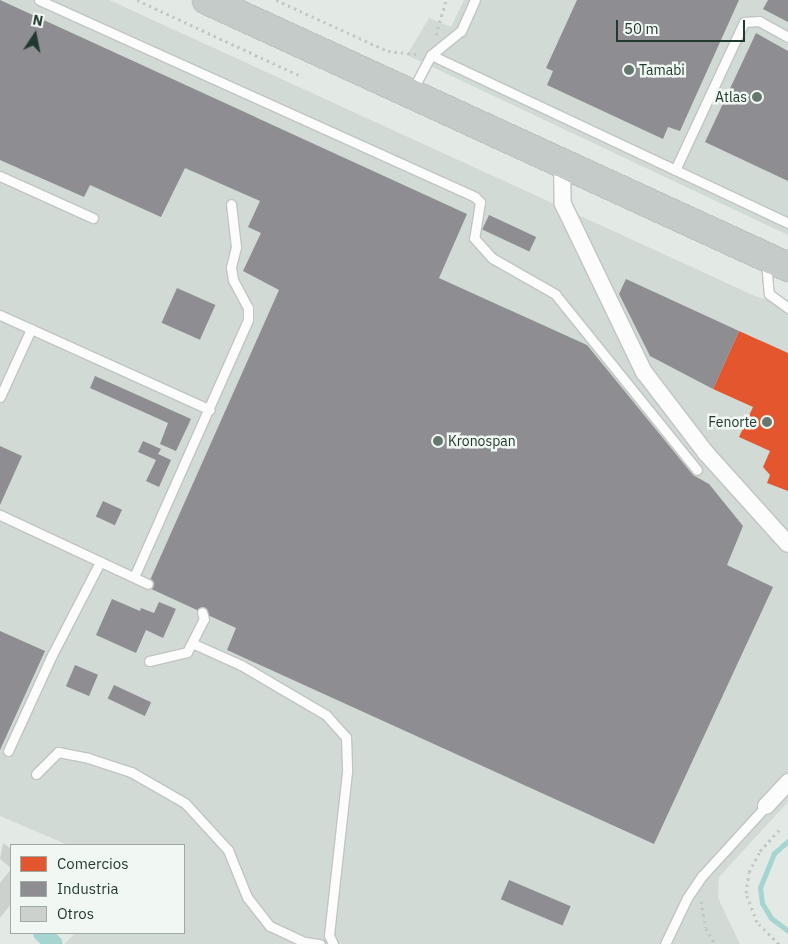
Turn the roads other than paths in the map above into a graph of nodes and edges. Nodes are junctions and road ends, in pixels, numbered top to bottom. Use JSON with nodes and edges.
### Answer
{"nodes":[{"id":1,"x":39,"y":0,"type":"edge"},
{"id":2,"x":207,"y":0,"type":"edge"},
{"id":3,"x":475,"y":0,"type":"edge"},
{"id":4,"x":788,"y":37,"type":"edge"},
{"id":5,"x":432,"y":55,"type":"junction"},
{"id":6,"x":411,"y":94,"type":"junction"},
{"id":7,"x":562,"y":165,"type":"junction"},
{"id":8,"x":676,"y":170,"type":"junction"},
{"id":9,"x":0,"y":176,"type":"edge"},
{"id":10,"x":231,"y":204,"type":"dead end"},
{"id":11,"x":93,"y":218,"type":"dead end"},
{"id":12,"x":788,"y":223,"type":"edge"},
{"id":13,"x":777,"y":262,"type":"edge"},
{"id":14,"x":788,"y":308,"type":"edge"},
{"id":15,"x":0,"y":315,"type":"edge"},
{"id":16,"x":31,"y":329,"type":"junction"},
{"id":17,"x":0,"y":397,"type":"edge"},
{"id":18,"x":210,"y":410,"type":"junction"},
{"id":19,"x":697,"y":470,"type":"dead end"},
{"id":20,"x":0,"y":515,"type":"edge"},
{"id":21,"x":788,"y":544,"type":"edge"},
{"id":22,"x":100,"y":562,"type":"junction"},
{"id":23,"x":134,"y":577,"type":"junction"},
{"id":24,"x":148,"y":584,"type":"dead end"},
{"id":25,"x":202,"y":612,"type":"dead end"},
{"id":26,"x":194,"y":644,"type":"junction"},
{"id":27,"x":149,"y":661,"type":"dead end"},
{"id":28,"x":8,"y":752,"type":"dead end"},
{"id":29,"x":36,"y":774,"type":"dead end"},
{"id":30,"x":788,"y":782,"type":"edge"},
{"id":31,"x":766,"y":806,"type":"joint"},
{"id":32,"x":320,"y":944,"type":"edge"},
{"id":33,"x":333,"y":944,"type":"edge"},
{"id":34,"x":665,"y":944,"type":"edge"}],
"edges":[{"from":1,"to":19,"type":"lane"},
{"from":2,"to":6,"type":"highway"},
{"from":3,"to":5,"type":"lane"},
{"from":4,"to":8,"type":"lane"},
{"from":5,"to":6,"type":"lane"},
{"from":5,"to":8,"type":"lane"},
{"from":6,"to":7,"type":"highway"},
{"from":7,"to":13,"type":"highway"},
{"from":7,"to":21,"type":"street"},
{"from":8,"to":12,"type":"lane"},
{"from":9,"to":11,"type":"lane"},
{"from":10,"to":18,"type":"lane"},
{"from":13,"to":14,"type":"lane"},
{"from":15,"to":16,"type":"lane"},
{"from":16,"to":17,"type":"lane"},
{"from":16,"to":18,"type":"lane"},
{"from":18,"to":23,"type":"lane"},
{"from":20,"to":22,"type":"lane"},
{"from":22,"to":23,"type":"lane"},
{"from":22,"to":28,"type":"lane"},
{"from":23,"to":24,"type":"lane"},
{"from":25,"to":26,"type":"lane"},
{"from":26,"to":27,"type":"lane"},
{"from":26,"to":33,"type":"lane"},
{"from":29,"to":32,"type":"lane"},
{"from":30,"to":31,"type":"street"},
{"from":31,"to":34,"type":"lane"}]}
